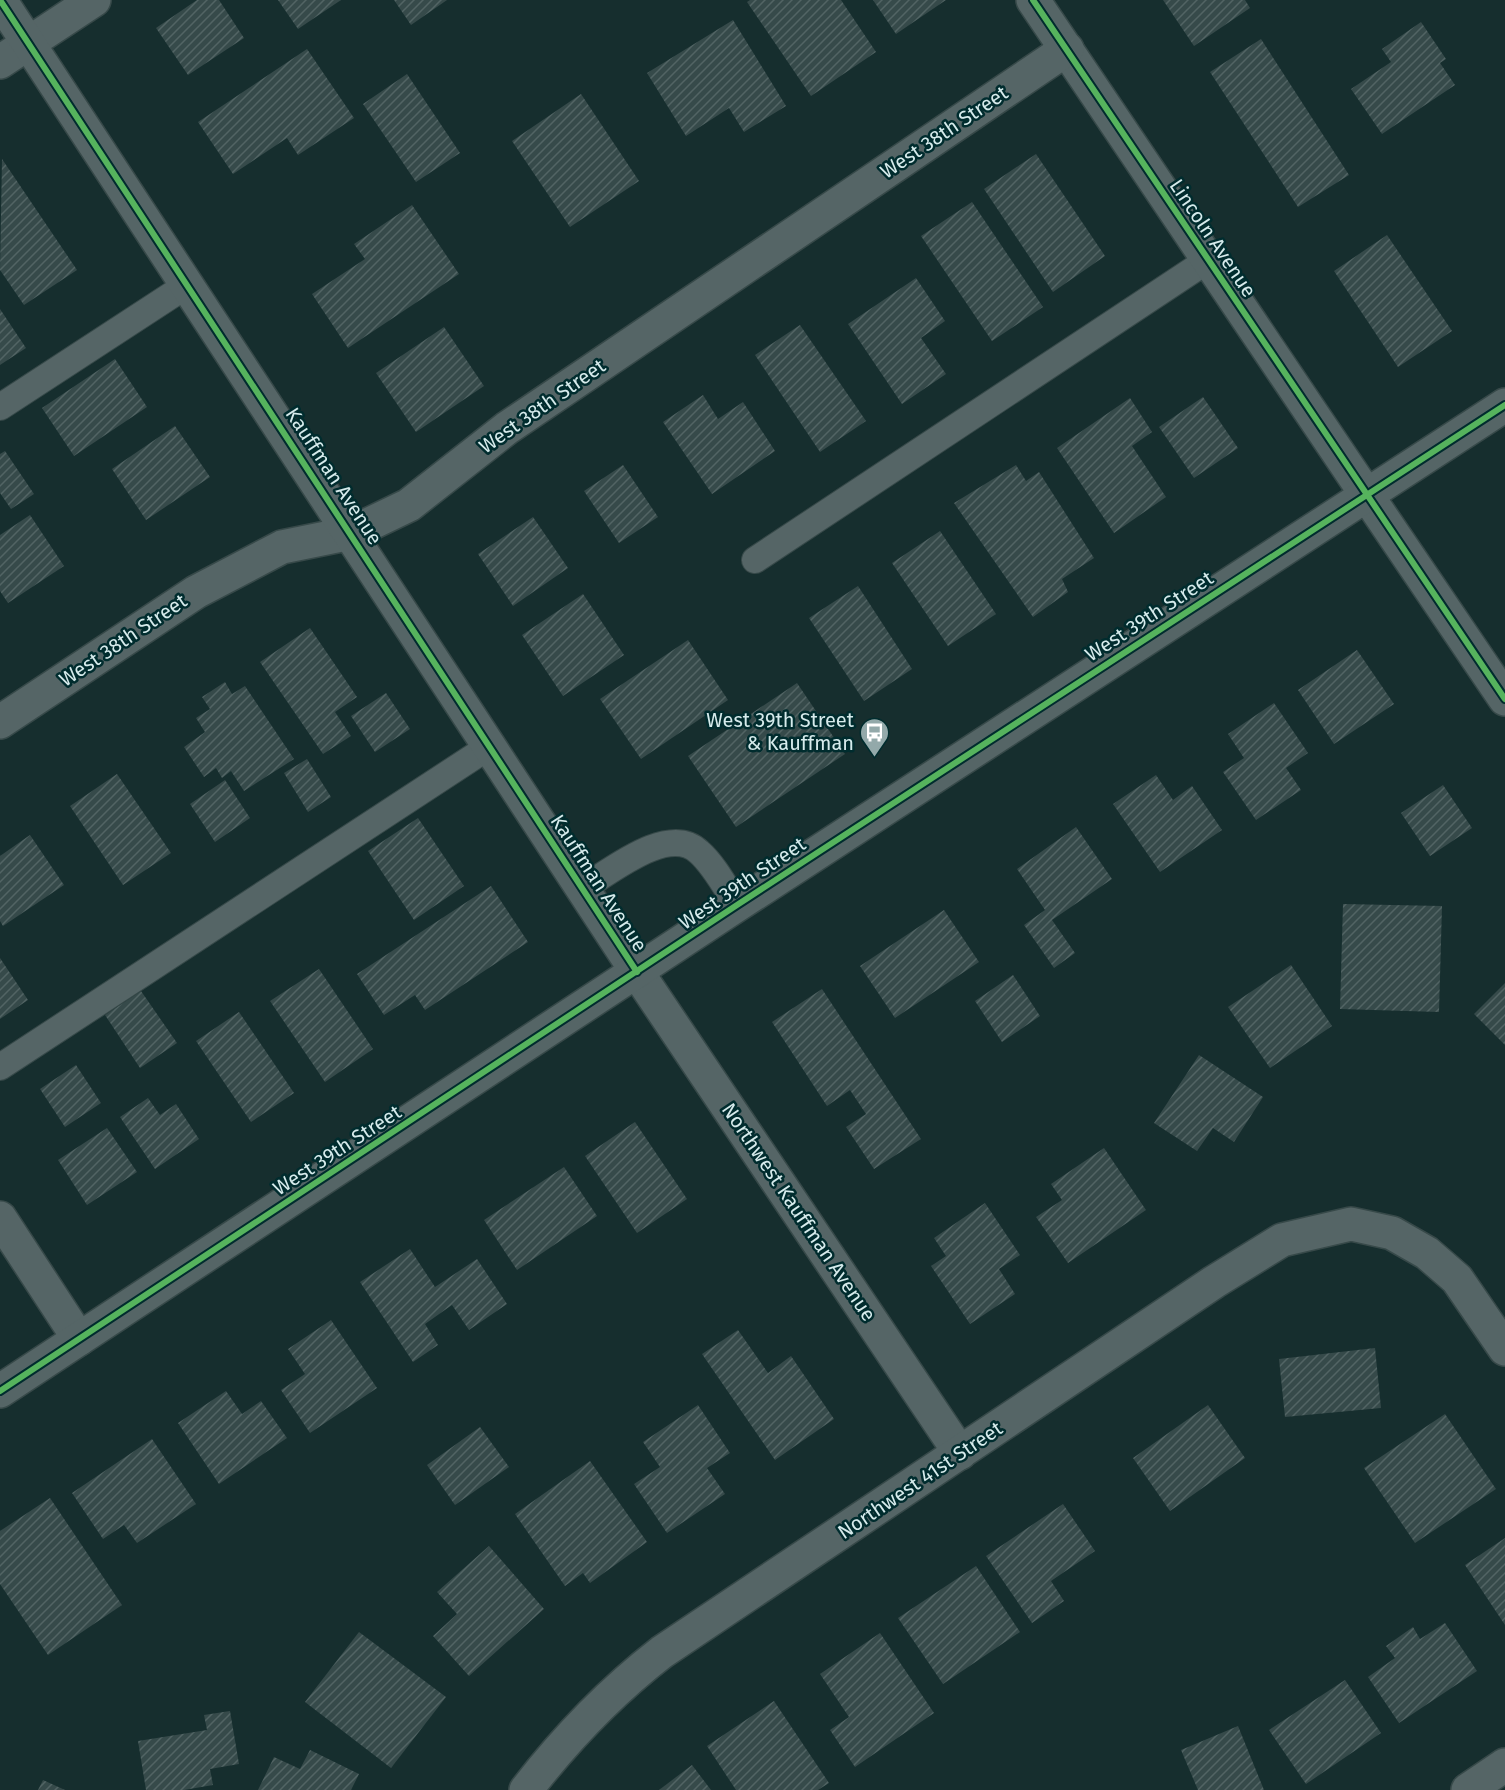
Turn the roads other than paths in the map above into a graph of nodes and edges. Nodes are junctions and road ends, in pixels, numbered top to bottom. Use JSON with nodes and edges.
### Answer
{"nodes":[{"id":1,"x":0,"y":0,"type":"edge"},
{"id":2,"x":94,"y":0,"type":"edge"},
{"id":3,"x":1033,"y":0,"type":"edge"},
{"id":4,"x":28,"y":43,"type":"junction"},
{"id":5,"x":1067,"y":49,"type":"junction"},
{"id":6,"x":0,"y":62,"type":"edge"},
{"id":7,"x":1208,"y":260,"type":"junction"},
{"id":8,"x":188,"y":285,"type":"junction"},
{"id":9,"x":1505,"y":405,"type":"edge"},
{"id":10,"x":0,"y":406,"type":"edge"},
{"id":11,"x":1366,"y":494,"type":"junction"},
{"id":12,"x":351,"y":533,"type":"junction"},
{"id":13,"x":755,"y":561,"type":"dead end"},
{"id":14,"x":1505,"y":699,"type":"edge"},
{"id":15,"x":0,"y":723,"type":"edge"},
{"id":16,"x":490,"y":746,"type":"junction"},
{"id":17,"x":583,"y":888,"type":"junction"},
{"id":18,"x":737,"y":905,"type":"junction"},
{"id":19,"x":637,"y":972,"type":"junction"},
{"id":20,"x":0,"y":1068,"type":"edge"},
{"id":21,"x":0,"y":1218,"type":"edge"},
{"id":22,"x":80,"y":1339,"type":"junction"},
{"id":23,"x":1505,"y":1349,"type":"edge"},
{"id":24,"x":0,"y":1391,"type":"edge"},
{"id":25,"x":960,"y":1453,"type":"junction"},
{"id":26,"x":1505,"y":1765,"type":"edge"},
{"id":27,"x":526,"y":1790,"type":"edge"},
{"id":28,"x":1468,"y":1790,"type":"edge"}],
"edges":[{"from":1,"to":4,"type":"street","name":"Kauffman Avenue"},
{"from":2,"to":4,"type":"street"},
{"from":3,"to":5,"type":"street","name":"Lincoln Avenue"},
{"from":4,"to":6,"type":"street"},
{"from":4,"to":8,"type":"street","name":"Kauffman Avenue"},
{"from":5,"to":7,"type":"street","name":"Lincoln Avenue"},
{"from":5,"to":12,"type":"street","name":"West 38th Street"},
{"from":7,"to":11,"type":"street","name":"Lincoln Avenue"},
{"from":7,"to":13,"type":"lane"},
{"from":8,"to":10,"type":"lane"},
{"from":8,"to":12,"type":"street","name":"Kauffman Avenue"},
{"from":9,"to":11,"type":"street","name":"West 39th Street"},
{"from":11,"to":14,"type":"street","name":"Lincoln Avenue"},
{"from":11,"to":18,"type":"street","name":"West 39th Street"},
{"from":12,"to":15,"type":"street","name":"West 38th Street"},
{"from":12,"to":16,"type":"street","name":"Kauffman Avenue"},
{"from":16,"to":17,"type":"street","name":"Kauffman Avenue"},
{"from":16,"to":20,"type":"lane"},
{"from":17,"to":18,"type":"lane"},
{"from":17,"to":19,"type":"street","name":"Kauffman Avenue"},
{"from":18,"to":19,"type":"street","name":"West 39th Street"},
{"from":19,"to":22,"type":"street","name":"West 39th Street"},
{"from":19,"to":25,"type":"street","name":"Northwest Kauffman Avenue"},
{"from":21,"to":22,"type":"street"},
{"from":22,"to":24,"type":"street","name":"West 39th Street"},
{"from":23,"to":25,"type":"street","name":"Northwest 41st Street"},
{"from":25,"to":27,"type":"street","name":"Northwest 41st Street"},
{"from":26,"to":28,"type":"street"}]}
